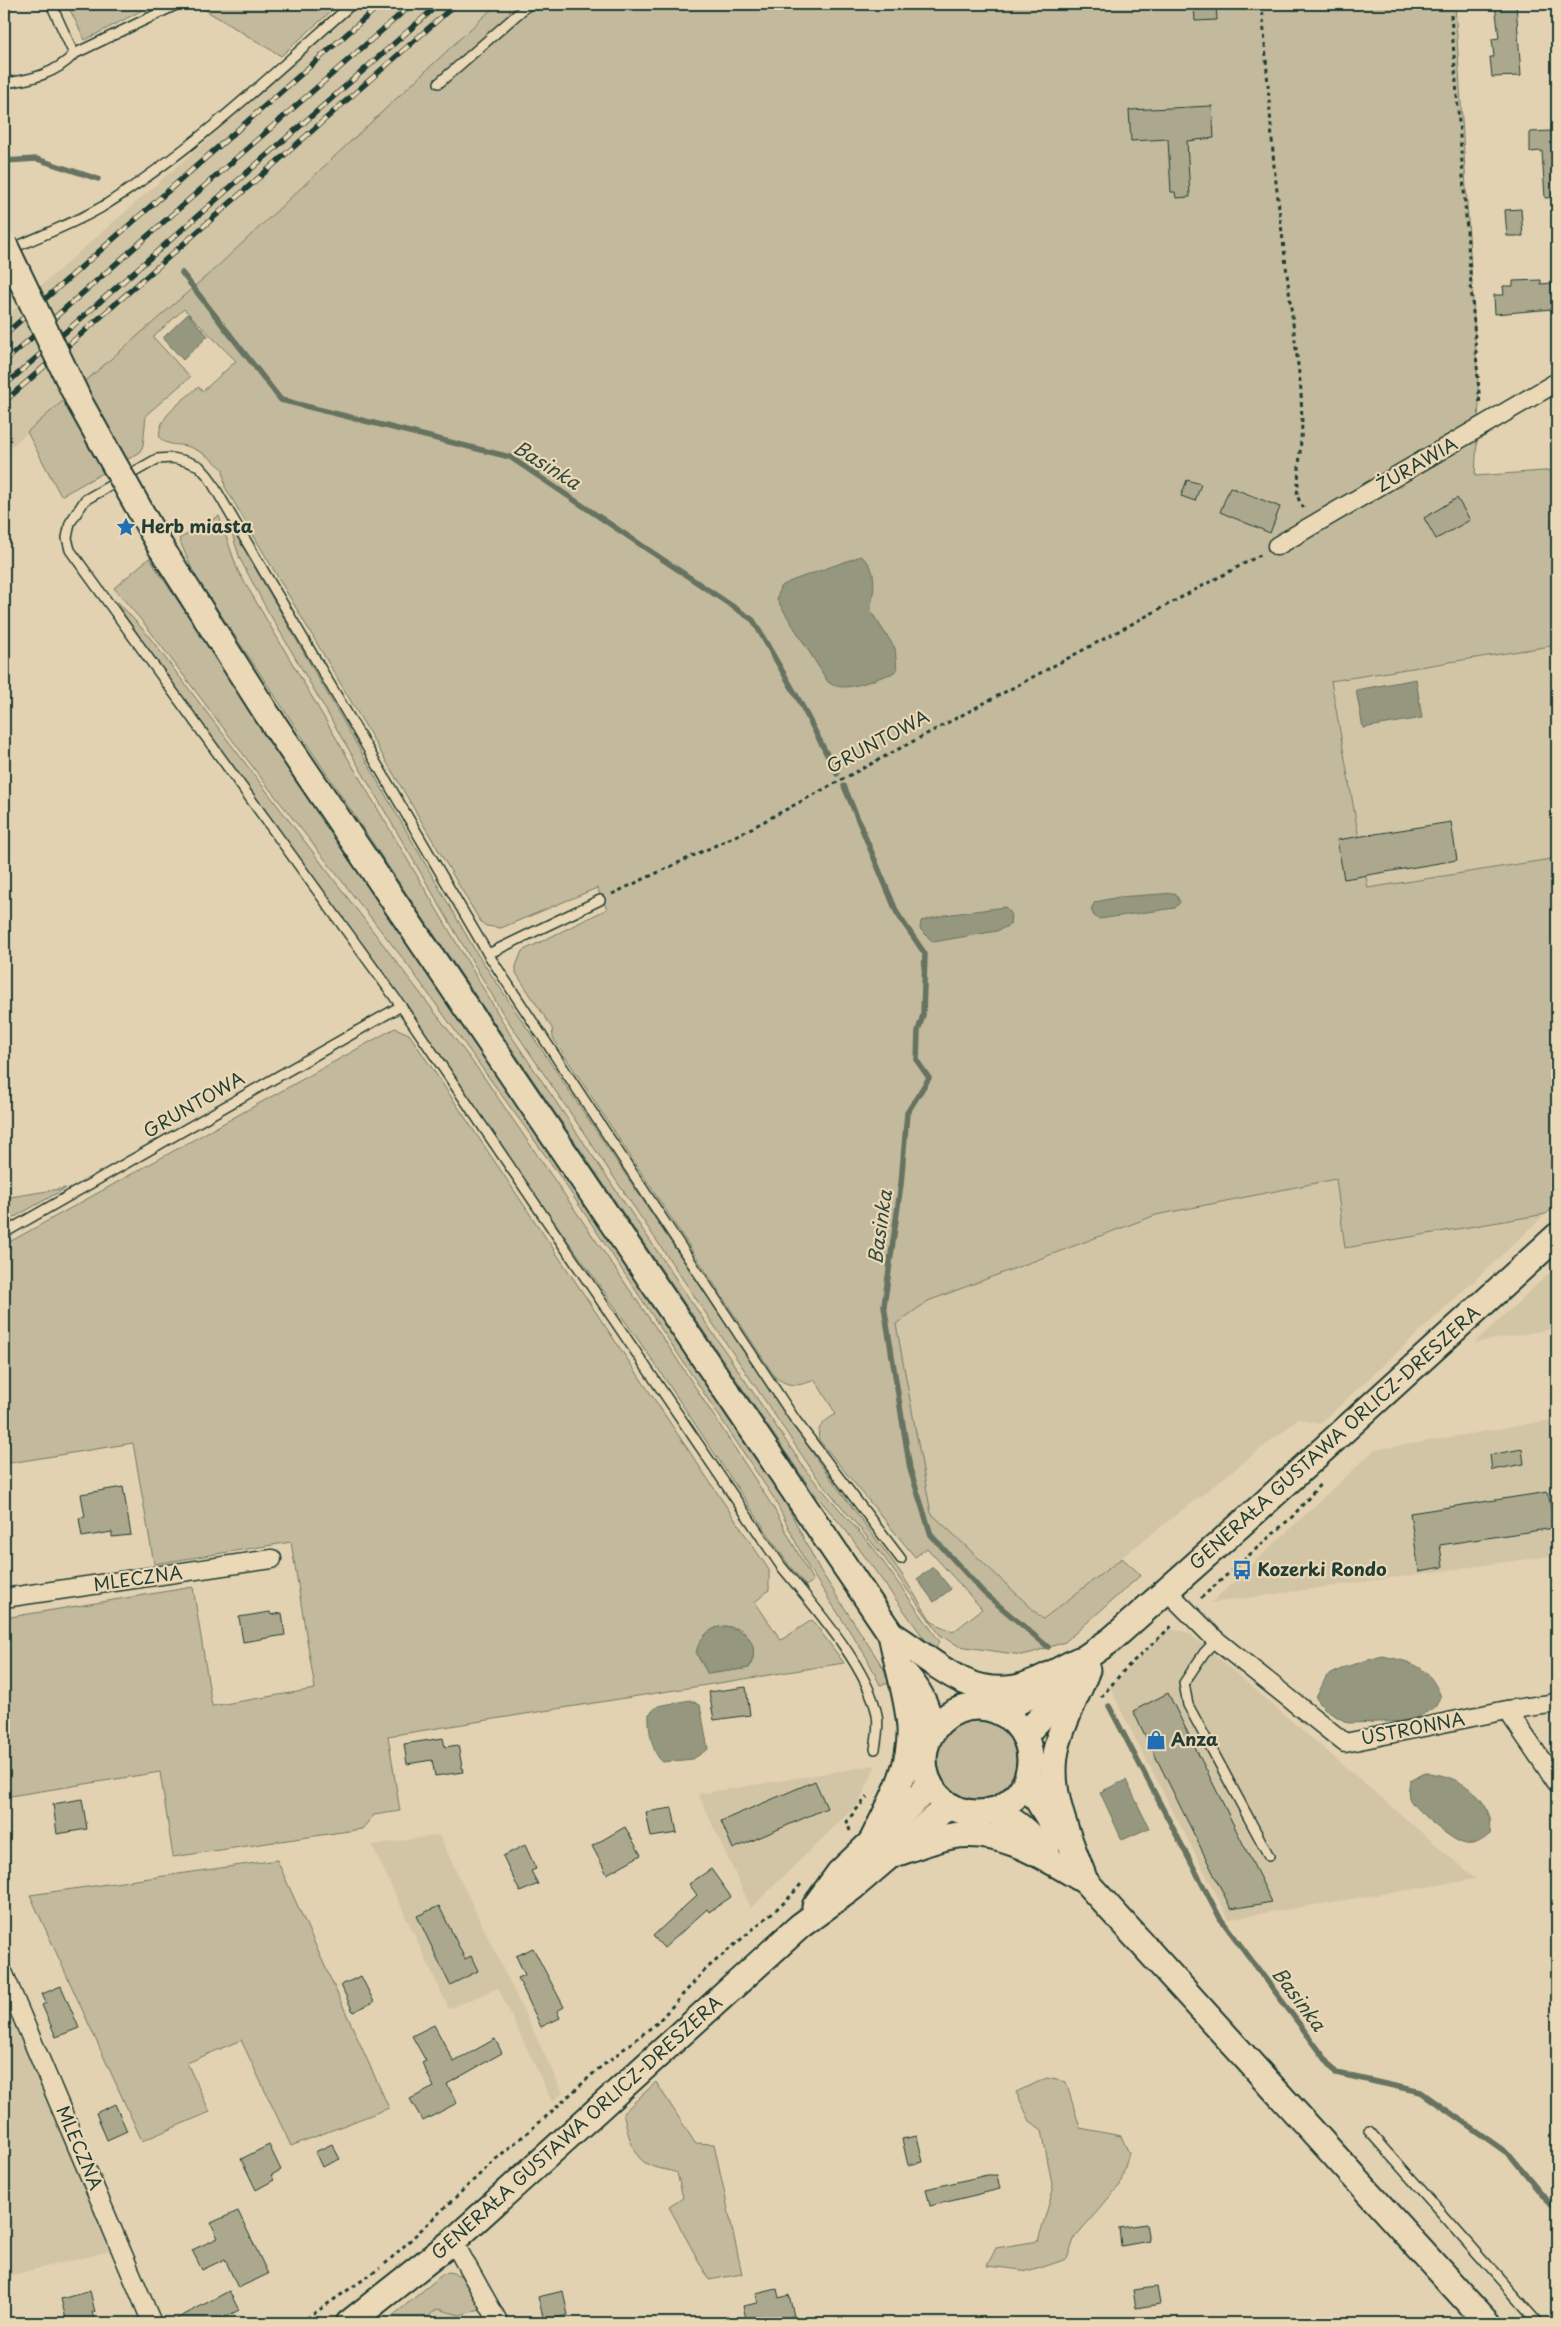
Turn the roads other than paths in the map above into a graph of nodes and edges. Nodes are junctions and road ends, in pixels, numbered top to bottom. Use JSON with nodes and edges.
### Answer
{"nodes":[{"id":1,"x":51,"y":4,"type":"edge"},
{"id":2,"x":178,"y":4,"type":"edge"},
{"id":3,"x":352,"y":4,"type":"edge"},
{"id":4,"x":529,"y":4,"type":"edge"},
{"id":5,"x":74,"y":54,"type":"junction"},
{"id":6,"x":4,"y":83,"type":"edge"},
{"id":7,"x":439,"y":83,"type":"dead end"},
{"id":8,"x":4,"y":244,"type":"edge"},
{"id":9,"x":4,"y":252,"type":"edge"},
{"id":10,"x":1557,"y":382,"type":"edge"},
{"id":11,"x":1277,"y":546,"type":"road end"},
{"id":12,"x":600,"y":900,"type":"road end"},
{"id":13,"x":488,"y":954,"type":"junction"},
{"id":14,"x":401,"y":1006,"type":"junction"},
{"id":15,"x":4,"y":1233,"type":"edge"},
{"id":16,"x":1557,"y":1236,"type":"edge"},
{"id":17,"x":901,"y":1559,"type":"dead end"},
{"id":18,"x":272,"y":1560,"type":"dead end"},
{"id":19,"x":1166,"y":1590,"type":"junction"},
{"id":20,"x":4,"y":1598,"type":"edge"},
{"id":21,"x":892,"y":1634,"type":"junction"},
{"id":22,"x":1216,"y":1640,"type":"junction"},
{"id":23,"x":919,"y":1651,"type":"junction"},
{"id":24,"x":896,"y":1663,"type":"junction"},
{"id":25,"x":1083,"y":1665,"type":"junction"},
{"id":26,"x":1557,"y":1703,"type":"edge"},
{"id":27,"x":986,"y":1709,"type":"junction"},
{"id":28,"x":1508,"y":1710,"type":"junction"},
{"id":29,"x":931,"y":1733,"type":"junction"},
{"id":30,"x":1025,"y":1737,"type":"junction"},
{"id":31,"x":875,"y":1749,"type":"dead end"},
{"id":32,"x":1029,"y":1770,"type":"junction"},
{"id":33,"x":928,"y":1782,"type":"junction"},
{"id":34,"x":1557,"y":1783,"type":"edge"},
{"id":35,"x":952,"y":1807,"type":"junction"},
{"id":36,"x":990,"y":1811,"type":"junction"},
{"id":37,"x":871,"y":1842,"type":"junction"},
{"id":38,"x":1269,"y":1856,"type":"dead end"},
{"id":39,"x":1076,"y":1871,"type":"junction"},
{"id":40,"x":4,"y":1974,"type":"edge"},
{"id":41,"x":1369,"y":2131,"type":"dead end"},
{"id":42,"x":453,"y":2241,"type":"junction"},
{"id":43,"x":152,"y":2323,"type":"edge"},
{"id":44,"x":349,"y":2323,"type":"edge"},
{"id":45,"x":499,"y":2323,"type":"edge"},
{"id":46,"x":1487,"y":2323,"type":"edge"},
{"id":47,"x":1539,"y":2323,"type":"edge"}],
"edges":[{"from":1,"to":5,"type":"lane"},
{"from":2,"to":5,"type":"lane"},
{"from":3,"to":9,"type":"lane"},
{"from":4,"to":7,"type":"lane"},
{"from":5,"to":6,"type":"lane"},
{"from":8,"to":21,"type":"main road","bridge":true},
{"from":10,"to":11,"type":"street","name":"ŻURAWIA"},
{"from":12,"to":13,"type":"lane"},
{"from":13,"to":14,"type":"lane"},
{"from":13,"to":17,"type":"lane"},
{"from":14,"to":15,"type":"lane","name":"GRUNTOWA"},
{"from":14,"to":31,"type":"lane"},
{"from":16,"to":19,"type":"main road","name":"GENERAŁA GUSTAWA ORLICZ-DRESZERA"},
{"from":18,"to":20,"type":"street","name":"MLECZNA"},
{"from":19,"to":22,"type":"street","name":"USTRONNA"},
{"from":19,"to":25,"type":"main road","name":"GENERAŁA GUSTAWA ORLICZ-DRESZERA"},
{"from":21,"to":23,"type":"main road"},
{"from":21,"to":24,"type":"main road"},
{"from":22,"to":28,"type":"street","name":"USTRONNA"},
{"from":22,"to":38,"type":"lane"},
{"from":23,"to":25,"type":"main road"},
{"from":23,"to":27,"type":"main road"},
{"from":24,"to":29,"type":"main road"},
{"from":24,"to":37,"type":"main road"},
{"from":25,"to":27,"type":"main road","name":"GENERAŁA GUSTAWA ORLICZ-DRESZERA"},
{"from":25,"to":30,"type":"main road","name":"GENERAŁA GUSTAWA ORLICZ-DRESZERA"},
{"from":25,"to":39,"type":"main road"},
{"from":26,"to":28,"type":"street"},
{"from":27,"to":29,"type":"main road"},
{"from":27,"to":30,"type":"main road"},
{"from":28,"to":34,"type":"street"},
{"from":29,"to":33,"type":"main road"},
{"from":30,"to":32,"type":"main road"},
{"from":32,"to":36,"type":"main road"},
{"from":32,"to":39,"type":"main road"},
{"from":33,"to":35,"type":"main road"},
{"from":33,"to":37,"type":"main road","name":"GENERAŁA GUSTAWA ORLICZ-DRESZERA"},
{"from":35,"to":36,"type":"main road"},
{"from":35,"to":37,"type":"main road","name":"GENERAŁA GUSTAWA ORLICZ-DRESZERA"},
{"from":36,"to":39,"type":"main road"},
{"from":37,"to":39,"type":"main road"},
{"from":37,"to":42,"type":"main road","name":"GENERAŁA GUSTAWA ORLICZ-DRESZERA"},
{"from":39,"to":46,"type":"main road"},
{"from":40,"to":43,"type":"street","name":"MLECZNA"},
{"from":41,"to":47,"type":"lane"},
{"from":42,"to":44,"type":"main road","name":"GENERAŁA GUSTAWA ORLICZ-DRESZERA"},
{"from":42,"to":45,"type":"street"}]}
